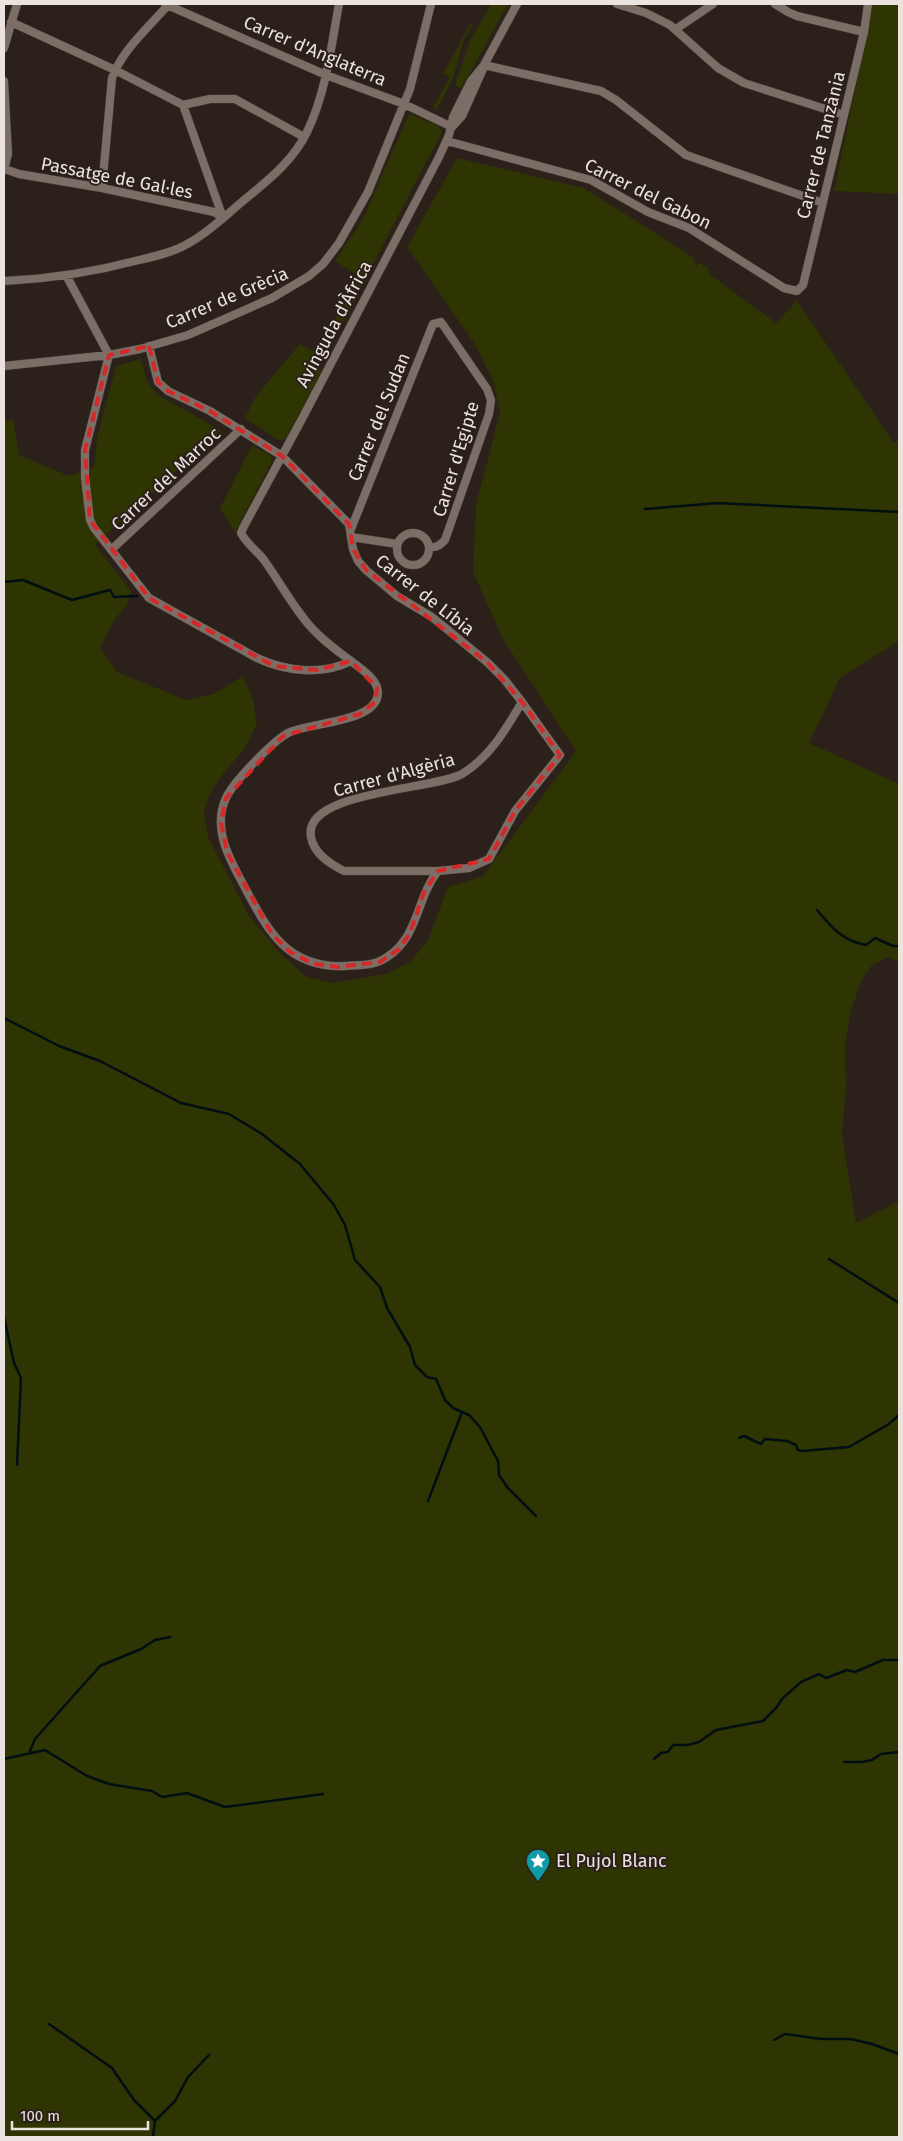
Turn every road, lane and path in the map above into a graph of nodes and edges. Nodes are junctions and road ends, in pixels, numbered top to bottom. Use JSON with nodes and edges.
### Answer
{"nodes":[{"id":1,"x":17,"y":4,"type":"edge"},
{"id":2,"x":167,"y":4,"type":"edge"},
{"id":3,"x":339,"y":4,"type":"edge"},
{"id":4,"x":431,"y":4,"type":"edge"},
{"id":5,"x":517,"y":4,"type":"edge"},
{"id":6,"x":617,"y":4,"type":"edge"},
{"id":7,"x":713,"y":4,"type":"edge"},
{"id":8,"x":775,"y":4,"type":"edge"},
{"id":9,"x":868,"y":4,"type":"edge"},
{"id":10,"x":11,"y":22,"type":"junction"},
{"id":11,"x":676,"y":29,"type":"junction"},
{"id":12,"x":864,"y":32,"type":"junction"},
{"id":13,"x":4,"y":48,"type":"edge"},
{"id":14,"x":484,"y":64,"type":"junction"},
{"id":15,"x":115,"y":70,"type":"junction"},
{"id":16,"x":326,"y":75,"type":"junction"},
{"id":17,"x":4,"y":81,"type":"edge"},
{"id":18,"x":404,"y":104,"type":"junction"},
{"id":19,"x":183,"y":105,"type":"junction"},
{"id":20,"x":844,"y":115,"type":"junction"},
{"id":21,"x":452,"y":128,"type":"junction"},
{"id":22,"x":304,"y":137,"type":"junction"},
{"id":23,"x":447,"y":142,"type":"junction"},
{"id":24,"x":4,"y":170,"type":"edge"},
{"id":25,"x":102,"y":188,"type":"junction"},
{"id":26,"x":823,"y":203,"type":"junction"},
{"id":27,"x":223,"y":218,"type":"junction"},
{"id":28,"x":66,"y":275,"type":"junction"},
{"id":29,"x":4,"y":280,"type":"edge"},
{"id":30,"x":797,"y":291,"type":"joint"},
{"id":31,"x":441,"y":322,"type":"joint"},
{"id":32,"x":148,"y":346,"type":"junction"},
{"id":33,"x":108,"y":355,"type":"junction"},
{"id":34,"x":4,"y":366,"type":"edge"},
{"id":35,"x":241,"y":430,"type":"junction"},
{"id":36,"x":282,"y":456,"type":"junction"},
{"id":37,"x":351,"y":533,"type":"junction"},
{"id":38,"x":397,"y":544,"type":"junction"},
{"id":39,"x":429,"y":546,"type":"junction"},
{"id":40,"x":112,"y":550,"type":"junction"},
{"id":41,"x":351,"y":661,"type":"junction"},
{"id":42,"x":522,"y":702,"type":"junction"},
{"id":43,"x":438,"y":871,"type":"junction"}],
"edges":[{"from":1,"to":10,"type":"street"},
{"from":2,"to":15,"type":"street"},
{"from":2,"to":16,"type":"street","name":"Carrer d'Anglaterra"},
{"from":3,"to":16,"type":"street"},
{"from":4,"to":18,"type":"street","name":"Carrer de Grècia"},
{"from":5,"to":14,"type":"street","name":"Avinguda d'Àfrica"},
{"from":6,"to":11,"type":"street"},
{"from":7,"to":11,"type":"street"},
{"from":8,"to":12,"type":"street"},
{"from":9,"to":12,"type":"street","name":"Carrer de Tanzània"},
{"from":10,"to":13,"type":"street"},
{"from":10,"to":15,"type":"street"},
{"from":11,"to":20,"type":"street"},
{"from":12,"to":20,"type":"street","name":"Carrer de Tanzània"},
{"from":14,"to":21,"type":"street","name":"Avinguda d'Àfrica"},
{"from":14,"to":26,"type":"street"},
{"from":15,"to":19,"type":"street"},
{"from":15,"to":25,"type":"street"},
{"from":16,"to":18,"type":"street","name":"Carrer d'Anglaterra"},
{"from":16,"to":22,"type":"street"},
{"from":17,"to":24,"type":"street"},
{"from":18,"to":21,"type":"street","name":"Carrer d'Anglaterra"},
{"from":18,"to":32,"type":"street","name":"Carrer de Grècia"},
{"from":19,"to":22,"type":"street"},
{"from":19,"to":27,"type":"street"},
{"from":20,"to":26,"type":"street","name":"Carrer de Tanzània"},
{"from":21,"to":23,"type":"street","name":"Avinguda d'Àfrica"},
{"from":22,"to":27,"type":"street"},
{"from":23,"to":30,"type":"street","name":"Carrer del Gabon"},
{"from":23,"to":36,"type":"street","name":"Avinguda d'Àfrica"},
{"from":24,"to":25,"type":"street","name":"Passatge de Gal·les"},
{"from":25,"to":27,"type":"street","name":"Passatge de Gal·les"},
{"from":26,"to":30,"type":"street","name":"Carrer de Tanzània"},
{"from":27,"to":28,"type":"street"},
{"from":28,"to":29,"type":"street"},
{"from":28,"to":33,"type":"street"},
{"from":31,"to":37,"type":"street","name":"Carrer del Sudan"},
{"from":31,"to":39,"type":"street","name":"Carrer d'Egipte"},
{"from":32,"to":33,"type":"street","name":"Carrer de Grècia"},
{"from":32,"to":35,"type":"street","name":"Carrer de Líbia"},
{"from":33,"to":34,"type":"street","name":"Carrer de Grècia"},
{"from":33,"to":40,"type":"street"},
{"from":35,"to":36,"type":"street","name":"Carrer de Líbia"},
{"from":35,"to":40,"type":"street","name":"Carrer del Marroc"},
{"from":36,"to":37,"type":"street","name":"Carrer de Líbia"},
{"from":36,"to":41,"type":"street","name":"Avinguda d'Àfrica"},
{"from":37,"to":38,"type":"street"},
{"from":37,"to":42,"type":"street","name":"Carrer de Líbia"},
{"from":38,"to":39,"type":"street"},
{"from":38,"to":39,"type":"street"},
{"from":40,"to":41,"type":"street"},
{"from":41,"to":43,"type":"street"},
{"from":42,"to":43,"type":"street","name":"Carrer de Líbia"},
{"from":42,"to":43,"type":"street","name":"Carrer d'Algèria"}]}
